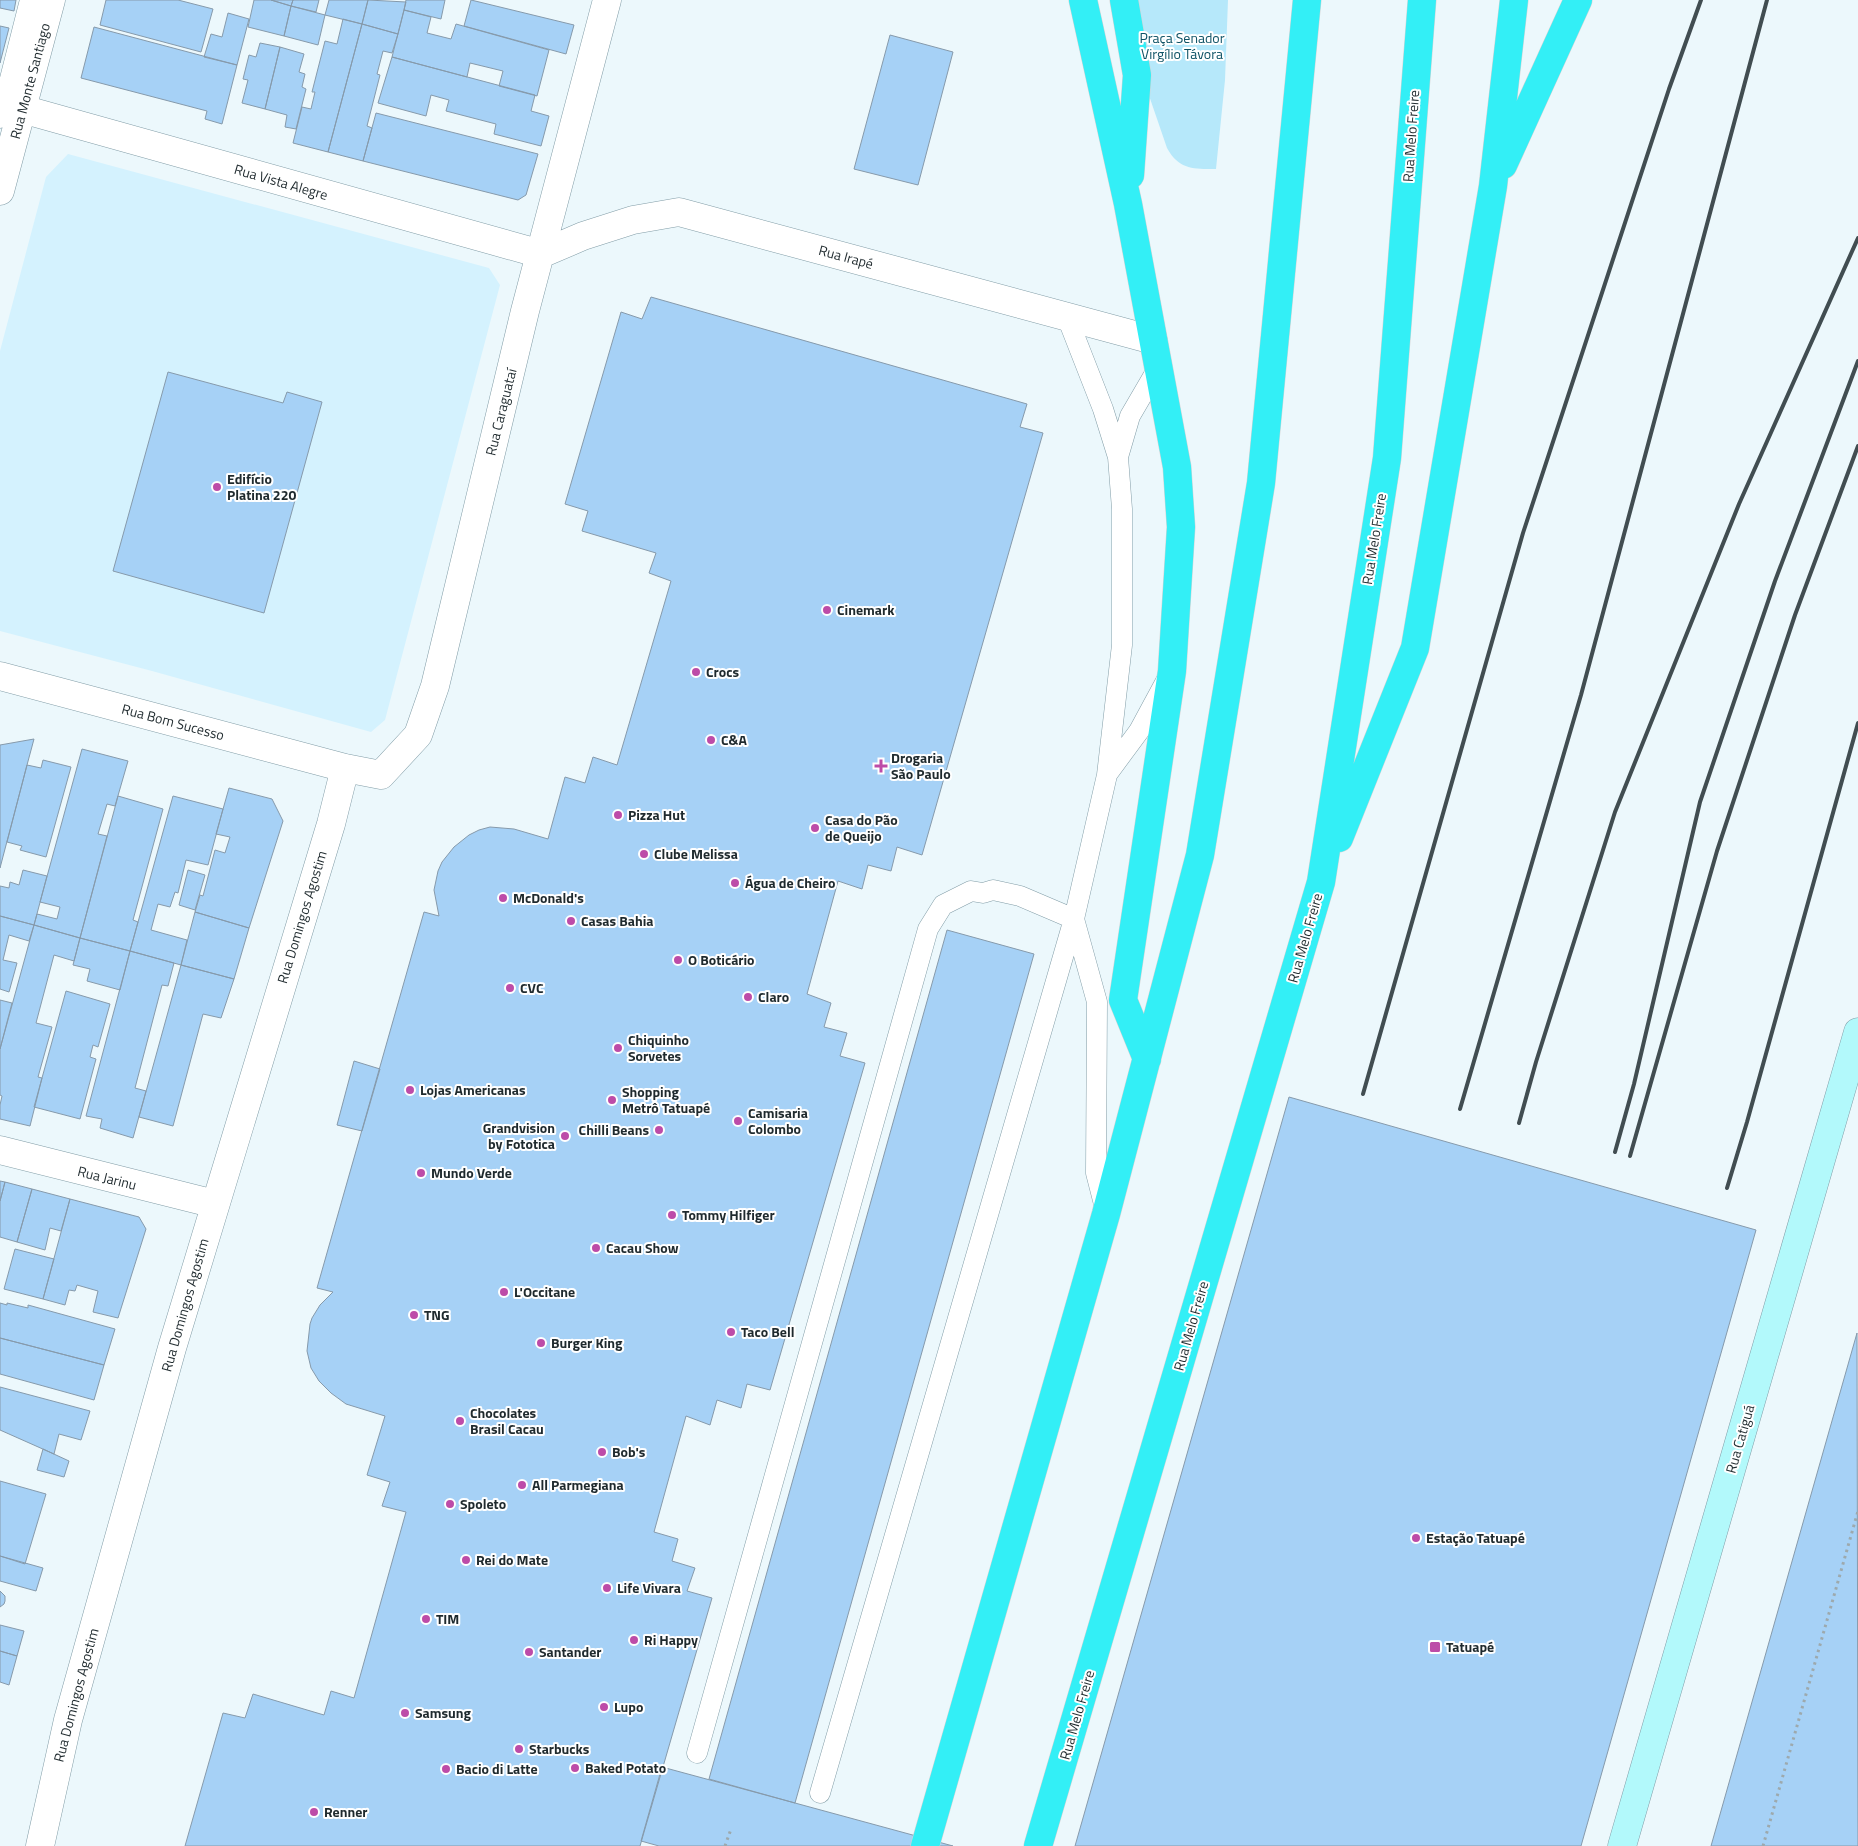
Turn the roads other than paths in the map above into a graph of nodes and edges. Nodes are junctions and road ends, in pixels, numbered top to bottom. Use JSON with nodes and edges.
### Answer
{"nodes":[{"id":1,"x":30,"y":0,"type":"edge"},
{"id":2,"x":51,"y":0,"type":"edge"},
{"id":3,"x":608,"y":0,"type":"edge"},
{"id":4,"x":1083,"y":0,"type":"edge"},
{"id":5,"x":1124,"y":0,"type":"edge"},
{"id":6,"x":1307,"y":0,"type":"edge"},
{"id":7,"x":1422,"y":0,"type":"edge"},
{"id":8,"x":1514,"y":0,"type":"edge"},
{"id":9,"x":1578,"y":0,"type":"edge"},
{"id":10,"x":22,"y":32,"type":"junction"},
{"id":11,"x":33,"y":70,"type":"junction"},
{"id":12,"x":11,"y":114,"type":"edge"},
{"id":13,"x":1493,"y":186,"type":"junction"},
{"id":14,"x":0,"y":191,"type":"edge"},
{"id":15,"x":1128,"y":204,"type":"junction"},
{"id":16,"x":540,"y":254,"type":"junction"},
{"id":17,"x":1067,"y":317,"type":"junction"},
{"id":18,"x":1152,"y":340,"type":"junction"},
{"id":19,"x":1158,"y":368,"type":"junction"},
{"id":20,"x":1118,"y":457,"type":"junction"},
{"id":21,"x":1172,"y":671,"type":"junction"},
{"id":22,"x":0,"y":676,"type":"edge"},
{"id":23,"x":345,"y":768,"type":"junction"},
{"id":24,"x":1107,"y":774,"type":"junction"},
{"id":25,"x":1321,"y":882,"type":"junction"},
{"id":26,"x":1074,"y":918,"type":"junction"},
{"id":27,"x":1858,"y":1032,"type":"edge"},
{"id":28,"x":1147,"y":1059,"type":"junction"},
{"id":29,"x":0,"y":1150,"type":"edge"},
{"id":30,"x":215,"y":1204,"type":"junction"},
{"id":31,"x":1106,"y":1214,"type":"junction"},
{"id":32,"x":697,"y":1753,"type":"dead end"},
{"id":33,"x":820,"y":1793,"type":"dead end"},
{"id":34,"x":40,"y":1846,"type":"edge"},
{"id":35,"x":925,"y":1846,"type":"edge"},
{"id":36,"x":1038,"y":1846,"type":"edge"},
{"id":37,"x":1622,"y":1846,"type":"edge"}],
"edges":[{"from":1,"to":10,"type":"lane"},
{"from":2,"to":11,"type":"street","name":"Rua Monte Santiago"},
{"from":3,"to":16,"type":"street","name":"Rua Caraguataí"},
{"from":4,"to":15,"type":"highway"},
{"from":5,"to":15,"type":"highway"},
{"from":6,"to":28,"type":"highway"},
{"from":7,"to":25,"type":"highway","name":"Rua Melo Freire"},
{"from":8,"to":13,"type":"highway"},
{"from":9,"to":13,"type":"highway"},
{"from":10,"to":11,"type":"lane"},
{"from":10,"to":12,"type":"lane"},
{"from":11,"to":12,"type":"street","name":"Rua Monte Santiago"},
{"from":12,"to":14,"type":"street","name":"Rua Monte Santiago"},
{"from":12,"to":16,"type":"street","name":"Rua Vista Alegre"},
{"from":13,"to":25,"type":"highway"},
{"from":15,"to":18,"type":"highway"},
{"from":16,"to":17,"type":"street","name":"Rua Irapé"},
{"from":16,"to":23,"type":"street","name":"Rua Caraguataí"},
{"from":17,"to":18,"type":"street","name":"Rua Irapé"},
{"from":17,"to":20,"type":"lane"},
{"from":18,"to":19,"type":"highway"},
{"from":19,"to":20,"type":"lane"},
{"from":19,"to":21,"type":"highway"},
{"from":20,"to":24,"type":"lane"},
{"from":21,"to":24,"type":"lane"},
{"from":21,"to":28,"type":"highway"},
{"from":22,"to":23,"type":"street","name":"Rua Bom Sucesso"},
{"from":23,"to":30,"type":"street","name":"Rua Domingos Agostim"},
{"from":24,"to":26,"type":"lane"},
{"from":25,"to":36,"type":"highway","name":"Rua Melo Freire"},
{"from":26,"to":31,"type":"lane"},
{"from":26,"to":32,"type":"lane"},
{"from":26,"to":33,"type":"lane"},
{"from":27,"to":37,"type":"main road","name":"Rua Catiguá"},
{"from":28,"to":31,"type":"highway"},
{"from":29,"to":30,"type":"street","name":"Rua Jarinu"},
{"from":30,"to":34,"type":"street","name":"Rua Domingos Agostim"},
{"from":31,"to":35,"type":"highway"}]}
